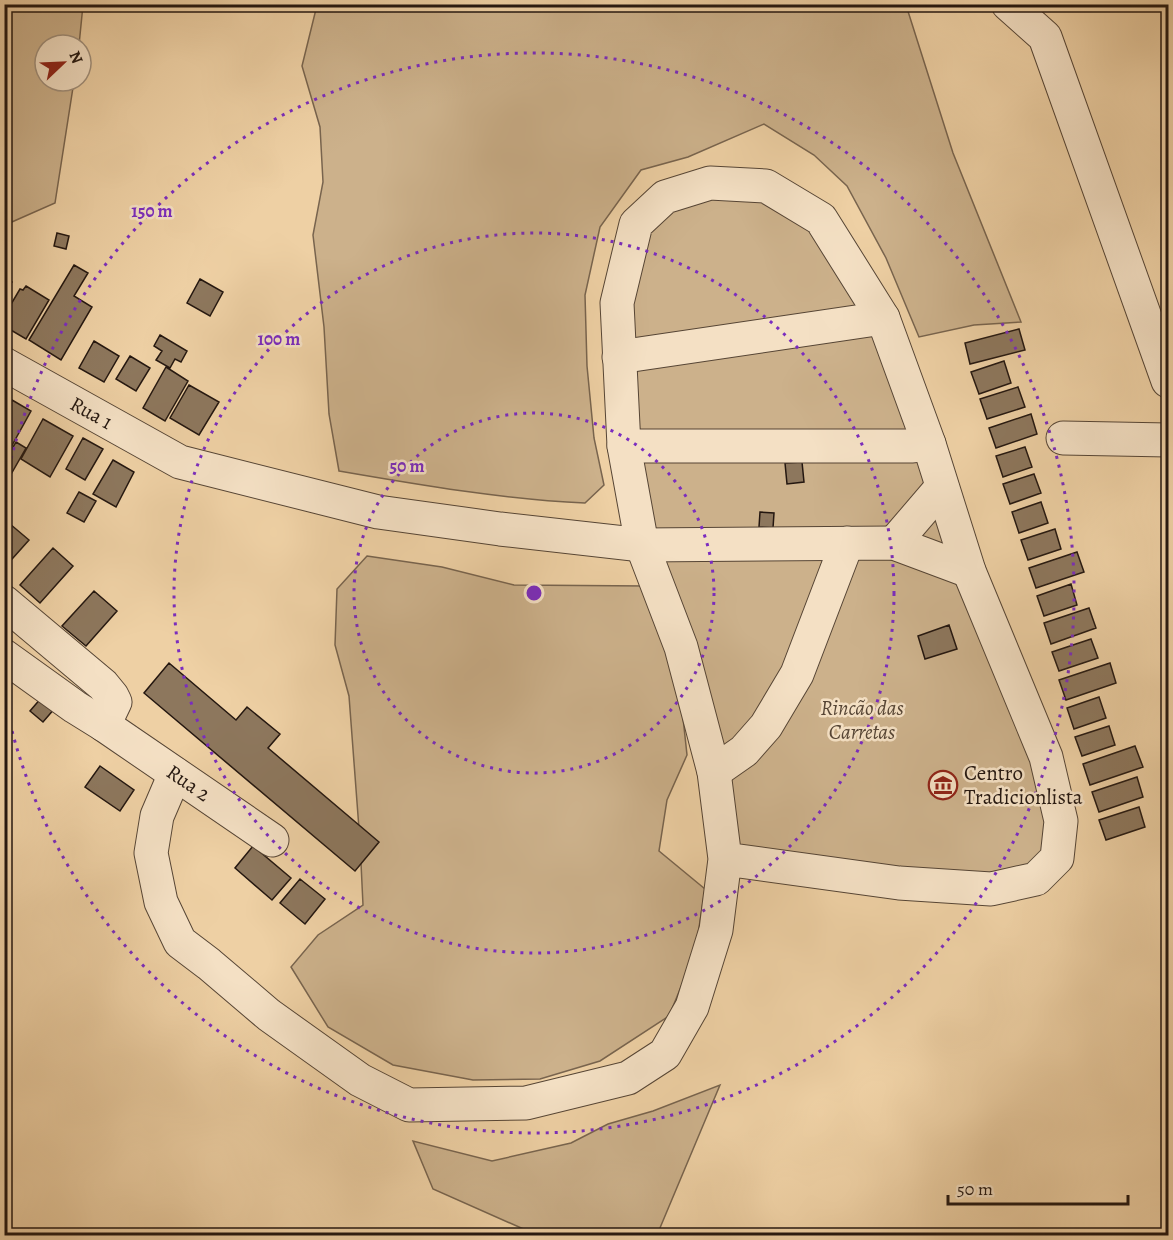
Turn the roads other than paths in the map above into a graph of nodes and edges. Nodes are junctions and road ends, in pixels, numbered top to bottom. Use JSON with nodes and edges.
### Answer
{"nodes":[{"id":1,"x":1008,"y":4,"type":"edge"},
{"id":2,"x":883,"y":318,"type":"junction"},
{"id":3,"x":620,"y":357,"type":"junction"},
{"id":4,"x":4,"y":364,"type":"edge"},
{"id":5,"x":1168,"y":381,"type":"edge"},
{"id":6,"x":1063,"y":438,"type":"dead end"},
{"id":7,"x":1168,"y":440,"type":"edge"},
{"id":8,"x":930,"y":444,"type":"junction"},
{"id":9,"x":624,"y":446,"type":"junction"},
{"id":10,"x":942,"y":487,"type":"junction"},
{"id":11,"x":848,"y":543,"type":"junction"},
{"id":12,"x":894,"y":543,"type":"junction"},
{"id":13,"x":642,"y":545,"type":"junction"},
{"id":14,"x":969,"y":571,"type":"junction"},
{"id":15,"x":4,"y":602,"type":"edge"},
{"id":16,"x":4,"y":656,"type":"edge"},
{"id":17,"x":104,"y":725,"type":"junction"},
{"id":18,"x":714,"y":772,"type":"junction"},
{"id":19,"x":175,"y":774,"type":"junction"},
{"id":20,"x":272,"y":840,"type":"dead end"},
{"id":21,"x":725,"y":859,"type":"junction"}],
"edges":[{"from":1,"to":5,"type":"street"},
{"from":2,"to":3,"type":"street"},
{"from":2,"to":3,"type":"street"},
{"from":2,"to":8,"type":"street"},
{"from":3,"to":9,"type":"street"},
{"from":4,"to":13,"type":"street","name":"Rua 1"},
{"from":6,"to":7,"type":"street"},
{"from":8,"to":9,"type":"street"},
{"from":8,"to":10,"type":"street"},
{"from":9,"to":13,"type":"street"},
{"from":10,"to":12,"type":"street"},
{"from":10,"to":14,"type":"street"},
{"from":11,"to":12,"type":"street","name":"Rua 1"},
{"from":11,"to":13,"type":"street","name":"Rua 1"},
{"from":11,"to":18,"type":"street"},
{"from":12,"to":14,"type":"street"},
{"from":13,"to":18,"type":"street"},
{"from":14,"to":21,"type":"street"},
{"from":15,"to":17,"type":"street"},
{"from":16,"to":17,"type":"street","name":"Rua 2"},
{"from":17,"to":19,"type":"street","name":"Rua 2"},
{"from":18,"to":21,"type":"street"},
{"from":19,"to":20,"type":"street","name":"Rua 2"},
{"from":19,"to":21,"type":"street"}]}
